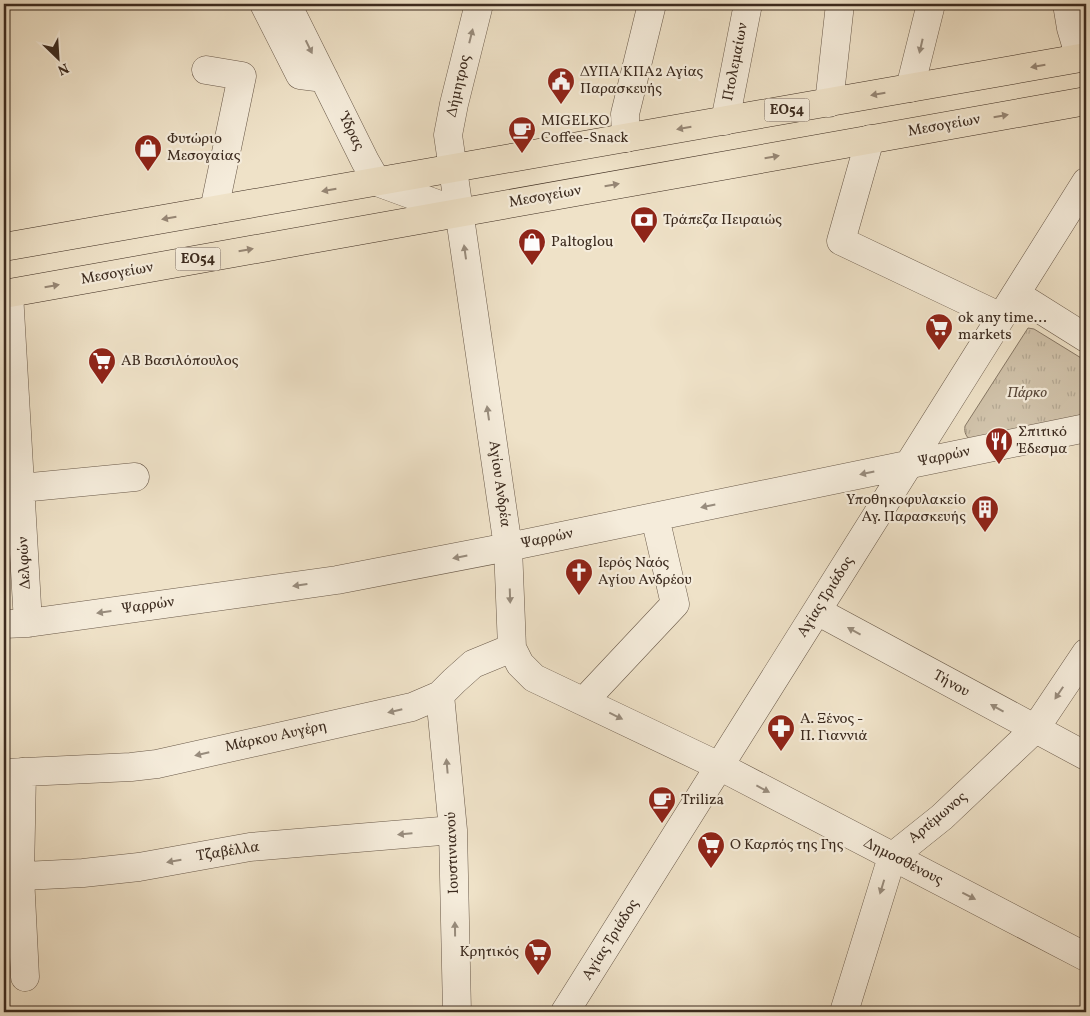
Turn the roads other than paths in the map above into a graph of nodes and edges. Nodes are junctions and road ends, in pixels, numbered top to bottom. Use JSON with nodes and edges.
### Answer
{"nodes":[{"id":1,"x":264,"y":4,"type":"edge"},
{"id":2,"x":287,"y":4,"type":"edge"},
{"id":3,"x":479,"y":4,"type":"edge"},
{"id":4,"x":652,"y":4,"type":"edge"},
{"id":5,"x":748,"y":4,"type":"edge"},
{"id":6,"x":840,"y":4,"type":"edge"},
{"id":7,"x":931,"y":4,"type":"edge"},
{"id":8,"x":1067,"y":4,"type":"edge"},
{"id":9,"x":1083,"y":58,"type":"edge"},
{"id":10,"x":206,"y":70,"type":"dead end"},
{"id":11,"x":324,"y":78,"type":"junction"},
{"id":12,"x":910,"y":88,"type":"junction"},
{"id":13,"x":1086,"y":101,"type":"edge"},
{"id":14,"x":829,"y":102,"type":"junction"},
{"id":15,"x":724,"y":121,"type":"junction"},
{"id":16,"x":626,"y":138,"type":"junction"},
{"id":17,"x":870,"y":139,"type":"junction"},
{"id":18,"x":452,"y":169,"type":"junction"},
{"id":19,"x":377,"y":182,"type":"junction"},
{"id":20,"x":1086,"y":182,"type":"edge"},
{"id":21,"x":214,"y":210,"type":"junction"},
{"id":22,"x":459,"y":212,"type":"junction"},
{"id":23,"x":4,"y":247,"type":"edge"},
{"id":24,"x":6,"y":294,"type":"edge"},
{"id":25,"x":1016,"y":294,"type":"junction"},
{"id":26,"x":1001,"y":317,"type":"junction"},
{"id":27,"x":1086,"y":338,"type":"edge"},
{"id":28,"x":1086,"y":428,"type":"edge"},
{"id":29,"x":909,"y":464,"type":"junction"},
{"id":30,"x":135,"y":477,"type":"dead end"},
{"id":31,"x":21,"y":488,"type":"junction"},
{"id":32,"x":655,"y":517,"type":"junction"},
{"id":33,"x":508,"y":547,"type":"junction"},
{"id":34,"x":817,"y":611,"type":"junction"},
{"id":35,"x":16,"y":623,"type":"edge"},
{"id":36,"x":512,"y":648,"type":"junction"},
{"id":37,"x":1086,"y":653,"type":"edge"},
{"id":38,"x":440,"y":695,"type":"junction"},
{"id":39,"x":584,"y":701,"type":"junction"},
{"id":40,"x":1036,"y":729,"type":"junction"},
{"id":41,"x":1086,"y":756,"type":"edge"},
{"id":42,"x":719,"y":766,"type":"junction"},
{"id":43,"x":13,"y":772,"type":"edge"},
{"id":44,"x":453,"y":830,"type":"junction"},
{"id":45,"x":892,"y":857,"type":"junction"},
{"id":46,"x":12,"y":877,"type":"edge"},
{"id":47,"x":1086,"y":957,"type":"edge"},
{"id":48,"x":25,"y":977,"type":"dead end"},
{"id":49,"x":457,"y":1012,"type":"edge"},
{"id":50,"x":565,"y":1012,"type":"edge"},
{"id":51,"x":844,"y":1012,"type":"edge"}],
"edges":[{"from":1,"to":11,"type":"street"},
{"from":2,"to":11,"type":"street","name":"Ύδρας","one_way":true},
{"from":18,"to":3,"type":"street","name":"Δήμητρος","one_way":true},
{"from":4,"to":16,"type":"street"},
{"from":5,"to":15,"type":"street","name":"Πτολεμαίων"},
{"from":6,"to":14,"type":"street"},
{"from":7,"to":12,"type":"street","one_way":true},
{"from":8,"to":9,"type":"street"},
{"from":9,"to":12,"type":"main road","number":"ΕΟ54","one_way":true},
{"from":10,"to":21,"type":"street"},
{"from":11,"to":19,"type":"street","name":"Ύδρας"},
{"from":12,"to":14,"type":"main road","number":"ΕΟ54","one_way":true},
{"from":17,"to":13,"type":"main road","name":"Μεσογείων","number":"ΕΟ54","one_way":true},
{"from":14,"to":15,"type":"main road","number":"ΕΟ54"},
{"from":15,"to":16,"type":"main road","number":"ΕΟ54","one_way":true},
{"from":16,"to":18,"type":"main road","number":"ΕΟ54"},
{"from":22,"to":17,"type":"main road","name":"Μεσογείων","number":"ΕΟ54","one_way":true},
{"from":17,"to":26,"type":"street"},
{"from":18,"to":19,"type":"main road","number":"ΕΟ54"},
{"from":18,"to":22,"type":"street","name":"Αγίου Ανδρέα"},
{"from":19,"to":21,"type":"main road","number":"ΕΟ54","one_way":true},
{"from":19,"to":22,"type":"street"},
{"from":20,"to":25,"type":"street","name":"Αγίας Τριάδος"},
{"from":21,"to":23,"type":"main road","number":"ΕΟ54","one_way":true},
{"from":24,"to":22,"type":"main road","name":"Μεσογείων","number":"ΕΟ54","one_way":true},
{"from":33,"to":22,"type":"street","name":"Αγίου Ανδρέα","one_way":true},
{"from":24,"to":31,"type":"street","name":"Δελφών"},
{"from":25,"to":26,"type":"street","name":"Αγίας Τριάδος"},
{"from":25,"to":27,"type":"street"},
{"from":26,"to":29,"type":"street","name":"Αγίας Τριάδος"},
{"from":28,"to":29,"type":"street","name":"Ψαρρών"},
{"from":29,"to":32,"type":"street","name":"Ψαρρών","one_way":true},
{"from":29,"to":34,"type":"street","name":"Αγίας Τριάδος"},
{"from":30,"to":31,"type":"street"},
{"from":31,"to":35,"type":"street","name":"Δελφών"},
{"from":32,"to":33,"type":"street","name":"Ψαρρών"},
{"from":32,"to":39,"type":"street"},
{"from":33,"to":35,"type":"street","name":"Ψαρρών","one_way":true},
{"from":33,"to":36,"type":"street","name":"Αγίου Ανδρέα","one_way":true},
{"from":40,"to":34,"type":"street","name":"Τήνου","one_way":true},
{"from":34,"to":42,"type":"street","name":"Αγίας Τριάδος"},
{"from":36,"to":38,"type":"street","name":"Μάρκου Αυγέρη"},
{"from":36,"to":39,"type":"street","name":"Αγίου Ανδρέα"},
{"from":37,"to":40,"type":"street","name":"Αρτέμωνος","one_way":true},
{"from":38,"to":43,"type":"street","name":"Μάρκου Αυγέρη","one_way":true},
{"from":44,"to":38,"type":"street","name":"Ιουστινιανού","one_way":true},
{"from":39,"to":42,"type":"street","name":"Αγίου Ανδρέα","one_way":true},
{"from":40,"to":41,"type":"street","name":"Τήνου"},
{"from":40,"to":45,"type":"street","name":"Αρτέμωνος"},
{"from":42,"to":45,"type":"street","name":"Δημοσθένους","one_way":true},
{"from":42,"to":50,"type":"street","name":"Αγίας Τριάδος"},
{"from":43,"to":46,"type":"street","name":"Μάρκου Αυγέρη"},
{"from":44,"to":46,"type":"street","name":"Τζαβέλλα","one_way":true},
{"from":49,"to":44,"type":"street","name":"Ιουστινιανού","one_way":true},
{"from":45,"to":47,"type":"street","name":"Δημοσθένους","one_way":true},
{"from":45,"to":51,"type":"street","one_way":true},
{"from":46,"to":48,"type":"street","name":"Μάρκου Αυγέρη"}]}
